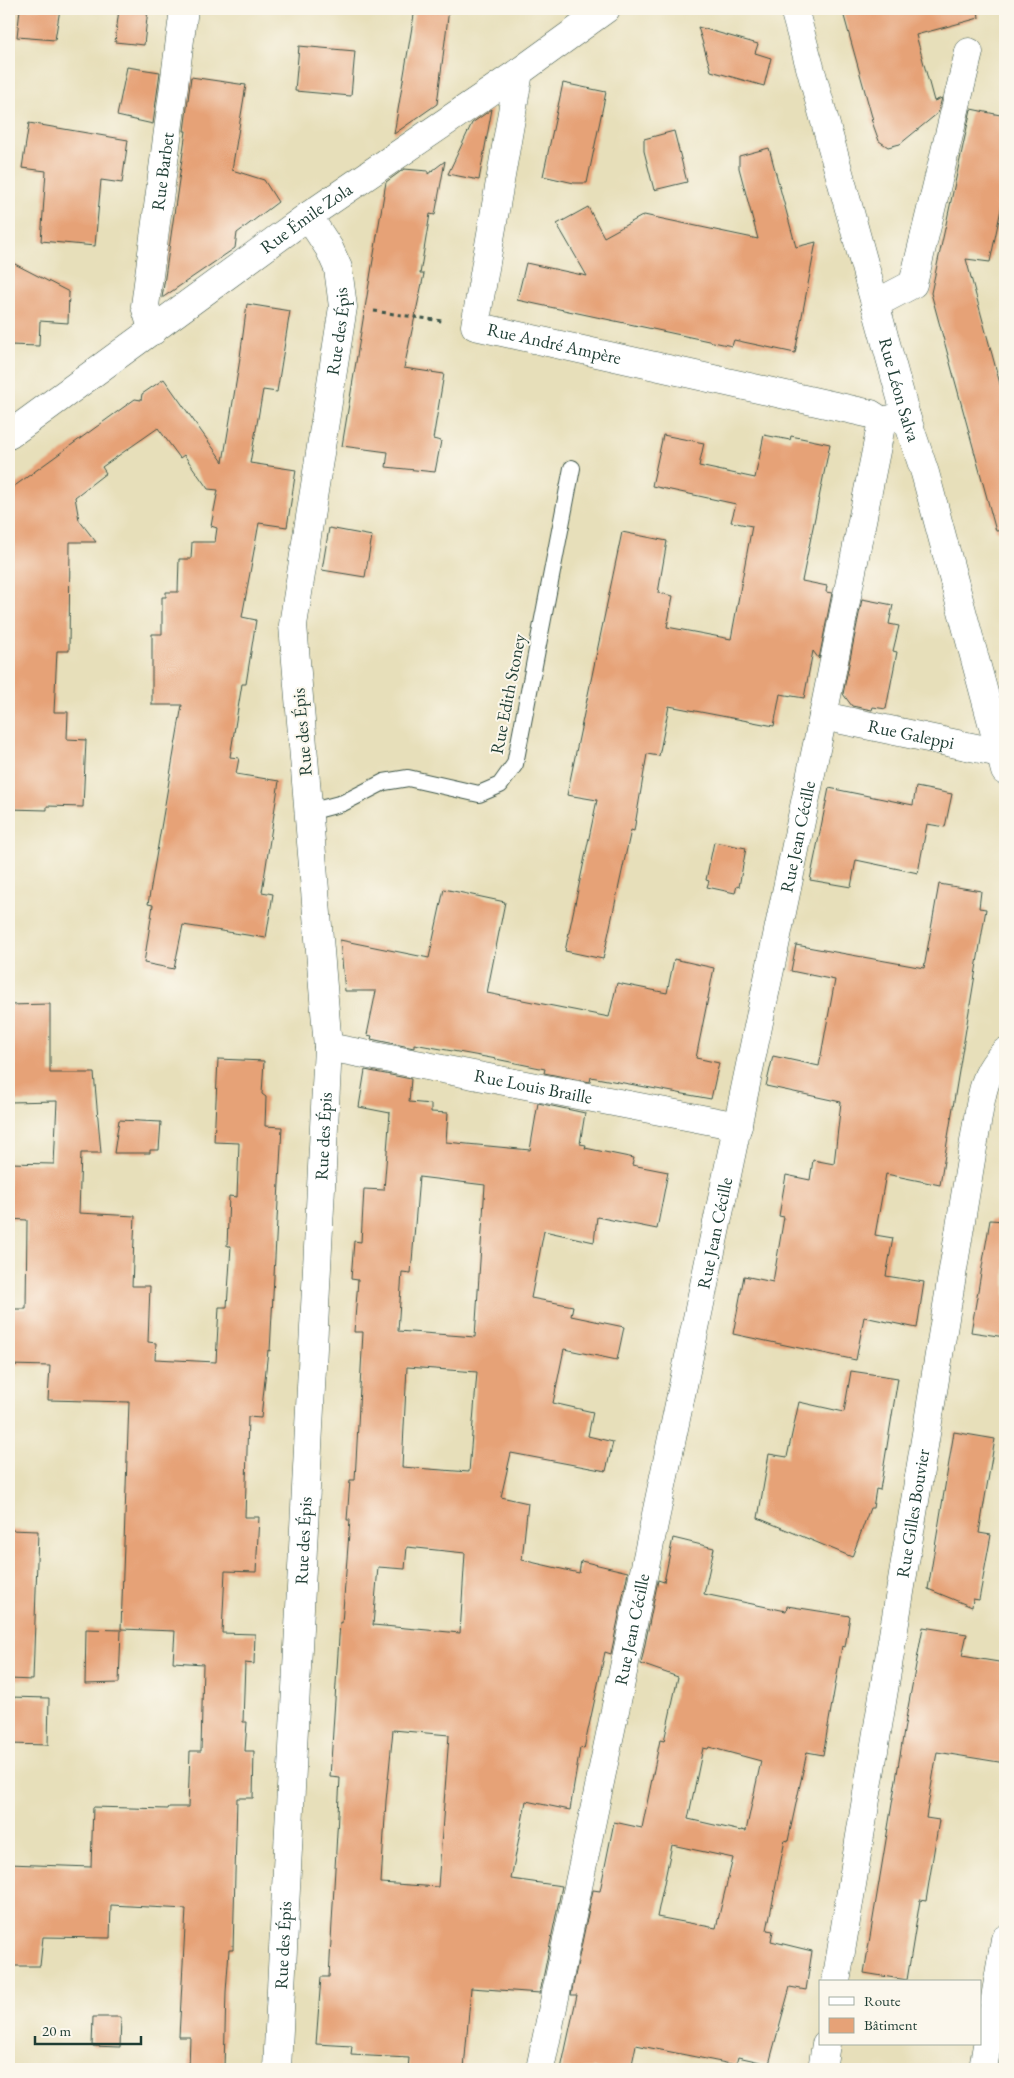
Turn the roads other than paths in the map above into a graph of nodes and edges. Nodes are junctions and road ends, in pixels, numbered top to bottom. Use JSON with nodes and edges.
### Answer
{"nodes":[{"id":1,"x":184,"y":9,"type":"edge"},
{"id":2,"x":606,"y":9,"type":"edge"},
{"id":3,"x":794,"y":9,"type":"edge"},
{"id":4,"x":969,"y":52,"type":"dead end"},
{"id":5,"x":520,"y":72,"type":"junction"},
{"id":6,"x":308,"y":216,"type":"junction"},
{"id":7,"x":876,"y":304,"type":"junction"},
{"id":8,"x":153,"y":331,"type":"junction"},
{"id":9,"x":894,"y":418,"type":"junction"},
{"id":10,"x":9,"y":435,"type":"edge"},
{"id":11,"x":572,"y":468,"type":"dead end"},
{"id":12,"x":823,"y":716,"type":"junction"},
{"id":13,"x":1002,"y":762,"type":"edge"},
{"id":14,"x":309,"y":812,"type":"junction"},
{"id":15,"x":328,"y":1047,"type":"junction"},
{"id":16,"x":1005,"y":1052,"type":"edge"},
{"id":17,"x":738,"y":1126,"type":"junction"},
{"id":18,"x":1005,"y":1939,"type":"edge"},
{"id":19,"x":836,"y":1980,"type":"edge"},
{"id":20,"x":826,"y":2046,"type":"edge"},
{"id":21,"x":277,"y":2069,"type":"edge"},
{"id":22,"x":540,"y":2069,"type":"edge"},
{"id":23,"x":822,"y":2069,"type":"edge"},
{"id":24,"x":983,"y":2069,"type":"edge"}],
"edges":[{"from":1,"to":8,"type":"street","name":"Rue Barbet"},
{"from":2,"to":5,"type":"street","name":"Rue Émile Zola"},
{"from":3,"to":7,"type":"street","name":"Rue Léon Salva"},
{"from":4,"to":7,"type":"street"},
{"from":5,"to":6,"type":"street","name":"Rue Émile Zola"},
{"from":5,"to":9,"type":"street","name":"Rue André Ampère"},
{"from":6,"to":8,"type":"street","name":"Rue Émile Zola"},
{"from":6,"to":14,"type":"street","name":"Rue des Épis"},
{"from":7,"to":9,"type":"street","name":"Rue Léon Salva"},
{"from":8,"to":10,"type":"street","name":"Rue Émile Zola"},
{"from":9,"to":12,"type":"street","name":"Rue Jean Cécille"},
{"from":9,"to":13,"type":"street","name":"Rue Léon Salva"},
{"from":11,"to":14,"type":"lane","name":"Rue Edith Stoney"},
{"from":12,"to":13,"type":"street","name":"Rue Galeppi"},
{"from":12,"to":17,"type":"street","name":"Rue Jean Cécille"},
{"from":14,"to":15,"type":"street","name":"Rue des Épis"},
{"from":15,"to":17,"type":"street","name":"Rue Louis Braille"},
{"from":15,"to":21,"type":"street","name":"Rue des Épis"},
{"from":16,"to":19,"type":"street","name":"Rue Gilles Bouvier"},
{"from":17,"to":22,"type":"street","name":"Rue Jean Cécille"},
{"from":18,"to":24,"type":"street"},
{"from":20,"to":23,"type":"street"}]}
